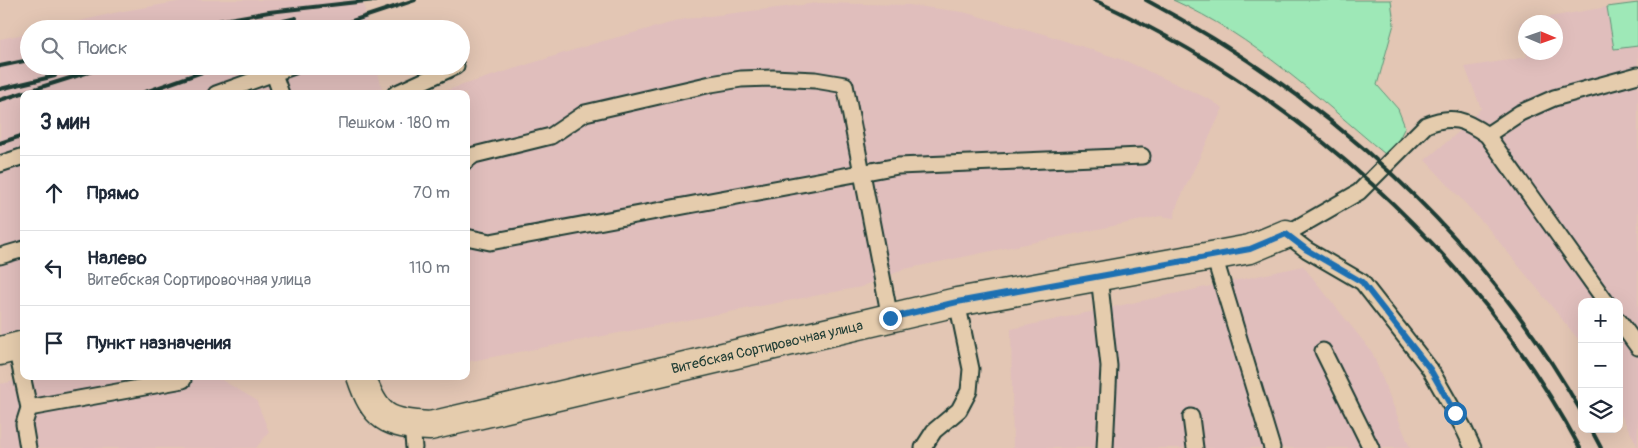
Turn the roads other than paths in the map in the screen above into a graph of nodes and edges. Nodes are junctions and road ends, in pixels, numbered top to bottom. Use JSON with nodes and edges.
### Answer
{"nodes":[{"id":1,"x":1638,"y":74,"type":"edge"},
{"id":2,"x":271,"y":75,"type":"edge"},
{"id":3,"x":274,"y":75,"type":"edge"},
{"id":4,"x":436,"y":75,"type":"edge"},
{"id":5,"x":228,"y":90,"type":"edge"},
{"id":6,"x":279,"y":90,"type":"edge"},
{"id":7,"x":404,"y":90,"type":"edge"},
{"id":8,"x":1487,"y":135,"type":"junction"},
{"id":9,"x":1142,"y":156,"type":"dead end"},
{"id":10,"x":20,"y":157,"type":"edge"},
{"id":11,"x":470,"y":158,"type":"edge"},
{"id":12,"x":0,"y":164,"type":"edge"},
{"id":13,"x":862,"y":173,"type":"junction"},
{"id":14,"x":1286,"y":234,"type":"junction"},
{"id":15,"x":470,"y":237,"type":"edge"},
{"id":16,"x":20,"y":250,"type":"edge"},
{"id":17,"x":0,"y":256,"type":"edge"},
{"id":18,"x":1214,"y":256,"type":"junction"},
{"id":19,"x":1099,"y":276,"type":"junction"},
{"id":20,"x":1603,"y":298,"type":"edge"},
{"id":21,"x":957,"y":302,"type":"junction"},
{"id":22,"x":890,"y":318,"type":"junction"},
{"id":23,"x":1623,"y":326,"type":"edge"},
{"id":24,"x":13,"y":347,"type":"edge"},
{"id":25,"x":1638,"y":347,"type":"edge"},
{"id":26,"x":1323,"y":351,"type":"dead end"},
{"id":27,"x":20,"y":374,"type":"edge"},
{"id":28,"x":22,"y":380,"type":"edge"},
{"id":29,"x":183,"y":380,"type":"dead end"},
{"id":30,"x":362,"y":380,"type":"edge"},
{"id":31,"x":153,"y":381,"type":"edge"},
{"id":32,"x":29,"y":408,"type":"junction"},
{"id":33,"x":1191,"y":417,"type":"dead end"},
{"id":34,"x":413,"y":437,"type":"edge"},
{"id":35,"x":28,"y":448,"type":"edge"},
{"id":36,"x":923,"y":448,"type":"edge"},
{"id":37,"x":1105,"y":448,"type":"edge"},
{"id":38,"x":1195,"y":448,"type":"edge"},
{"id":39,"x":1272,"y":448,"type":"edge"},
{"id":40,"x":1371,"y":448,"type":"edge"},
{"id":41,"x":1472,"y":448,"type":"edge"}],
"edges":[{"from":1,"to":8,"type":"lane"},
{"from":2,"to":5,"type":"lane"},
{"from":3,"to":6,"type":"lane"},
{"from":4,"to":7,"type":"lane"},
{"from":8,"to":14,"type":"lane"},
{"from":8,"to":20,"type":"lane"},
{"from":9,"to":13,"type":"lane"},
{"from":10,"to":12,"type":"lane"},
{"from":11,"to":13,"type":"lane"},
{"from":13,"to":15,"type":"lane"},
{"from":13,"to":22,"type":"lane"},
{"from":14,"to":18,"type":"street","name":"Витебская Сортировочная улица"},
{"from":14,"to":41,"type":"lane"},
{"from":16,"to":17,"type":"lane"},
{"from":18,"to":19,"type":"street","name":"Витебская Сортировочная улица"},
{"from":18,"to":39,"type":"lane"},
{"from":19,"to":21,"type":"street","name":"Витебская Сортировочная улица"},
{"from":19,"to":37,"type":"lane"},
{"from":21,"to":22,"type":"street","name":"Витебская Сортировочная улица"},
{"from":21,"to":36,"type":"lane"},
{"from":22,"to":34,"type":"street","name":"Витебская Сортировочная улица"},
{"from":23,"to":25,"type":"lane"},
{"from":24,"to":27,"type":"lane"},
{"from":26,"to":40,"type":"lane"},
{"from":28,"to":32,"type":"lane"},
{"from":29,"to":31,"type":"lane"},
{"from":30,"to":34,"type":"street","name":"Витебская Сортировочная улица"},
{"from":31,"to":32,"type":"lane"},
{"from":32,"to":35,"type":"lane"},
{"from":33,"to":38,"type":"lane"}]}
